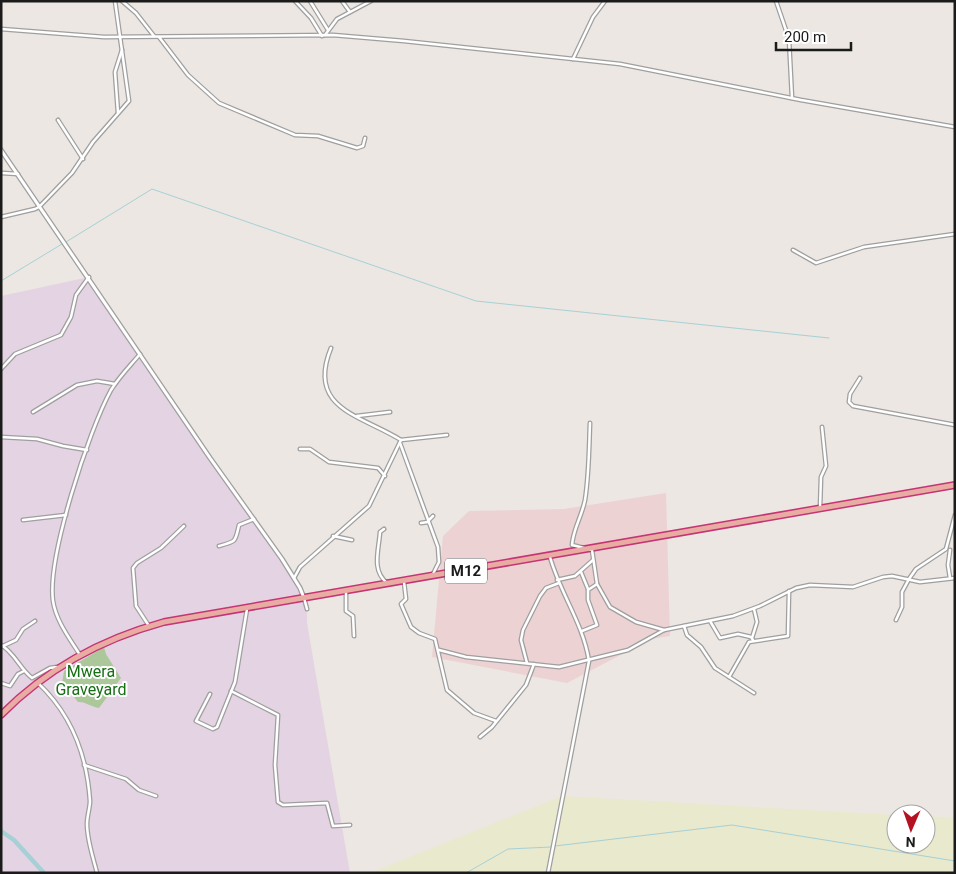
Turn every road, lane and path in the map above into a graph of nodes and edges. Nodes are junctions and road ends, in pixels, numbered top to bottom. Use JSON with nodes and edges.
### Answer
{"nodes":[{"id":1,"x":115,"y":1,"type":"edge"},
{"id":2,"x":122,"y":1,"type":"edge"},
{"id":3,"x":295,"y":1,"type":"edge"},
{"id":4,"x":310,"y":1,"type":"edge"},
{"id":5,"x":342,"y":1,"type":"edge"},
{"id":6,"x":371,"y":1,"type":"edge"},
{"id":7,"x":605,"y":1,"type":"edge"},
{"id":8,"x":776,"y":1,"type":"edge"},
{"id":9,"x":350,"y":12,"type":"junction"},
{"id":10,"x":1,"y":29,"type":"edge"},
{"id":11,"x":328,"y":30,"type":"junction"},
{"id":12,"x":324,"y":36,"type":"junction"},
{"id":13,"x":120,"y":37,"type":"junction"},
{"id":14,"x":155,"y":37,"type":"junction"},
{"id":15,"x":160,"y":37,"type":"junction"},
{"id":16,"x":122,"y":48,"type":"junction"},
{"id":17,"x":573,"y":59,"type":"junction"},
{"id":18,"x":792,"y":98,"type":"junction"},
{"id":19,"x":118,"y":114,"type":"junction"},
{"id":20,"x":58,"y":120,"type":"dead end"},
{"id":21,"x":955,"y":127,"type":"edge"},
{"id":22,"x":366,"y":138,"type":"dead end"},
{"id":23,"x":1,"y":150,"type":"edge"},
{"id":24,"x":83,"y":159,"type":"junction"},
{"id":25,"x":2,"y":173,"type":"edge"},
{"id":26,"x":18,"y":174,"type":"junction"},
{"id":27,"x":39,"y":207,"type":"junction"},
{"id":28,"x":1,"y":217,"type":"edge"},
{"id":29,"x":955,"y":234,"type":"edge"},
{"id":30,"x":793,"y":250,"type":"dead end"},
{"id":31,"x":88,"y":277,"type":"junction"},
{"id":32,"x":331,"y":348,"type":"dead end"},
{"id":33,"x":140,"y":354,"type":"junction"},
{"id":34,"x":1,"y":369,"type":"edge"},
{"id":35,"x":860,"y":378,"type":"dead end"},
{"id":36,"x":115,"y":384,"type":"junction"},
{"id":37,"x":33,"y":412,"type":"dead end"},
{"id":38,"x":390,"y":412,"type":"dead end"},
{"id":39,"x":356,"y":417,"type":"junction"},
{"id":40,"x":590,"y":423,"type":"dead end"},
{"id":41,"x":955,"y":424,"type":"edge"},
{"id":42,"x":822,"y":427,"type":"dead end"},
{"id":43,"x":447,"y":435,"type":"dead end"},
{"id":44,"x":1,"y":436,"type":"edge"},
{"id":45,"x":401,"y":441,"type":"junction"},
{"id":46,"x":300,"y":449,"type":"dead end"},
{"id":47,"x":87,"y":450,"type":"junction"},
{"id":48,"x":385,"y":476,"type":"junction"},
{"id":49,"x":955,"y":485,"type":"edge"},
{"id":50,"x":820,"y":509,"type":"junction"},
{"id":51,"x":66,"y":515,"type":"junction"},
{"id":52,"x":955,"y":515,"type":"edge"},
{"id":53,"x":434,"y":516,"type":"dead end"},
{"id":54,"x":254,"y":519,"type":"junction"},
{"id":55,"x":23,"y":520,"type":"dead end"},
{"id":56,"x":428,"y":522,"type":"junction"},
{"id":57,"x":421,"y":523,"type":"dead end"},
{"id":58,"x":184,"y":526,"type":"dead end"},
{"id":59,"x":384,"y":529,"type":"dead end"},
{"id":60,"x":333,"y":536,"type":"junction"},
{"id":61,"x":352,"y":540,"type":"dead end"},
{"id":62,"x":219,"y":546,"type":"dead end"},
{"id":63,"x":592,"y":550,"type":"junction"},
{"id":64,"x":948,"y":550,"type":"junction"},
{"id":65,"x":955,"y":551,"type":"edge"},
{"id":66,"x":550,"y":557,"type":"junction"},
{"id":67,"x":593,"y":560,"type":"junction"},
{"id":68,"x":581,"y":572,"type":"junction"},
{"id":69,"x":431,"y":577,"type":"junction"},
{"id":70,"x":294,"y":578,"type":"junction"},
{"id":71,"x":950,"y":578,"type":"junction"},
{"id":72,"x":955,"y":578,"type":"edge"},
{"id":73,"x":909,"y":579,"type":"junction"},
{"id":74,"x":404,"y":582,"type":"junction"},
{"id":75,"x":558,"y":582,"type":"junction"},
{"id":76,"x":388,"y":584,"type":"junction"},
{"id":77,"x":597,"y":584,"type":"junction"},
{"id":78,"x":588,"y":590,"type":"junction"},
{"id":79,"x":346,"y":592,"type":"junction"},
{"id":80,"x":790,"y":592,"type":"junction"},
{"id":81,"x":304,"y":598,"type":"junction"},
{"id":82,"x":248,"y":607,"type":"junction"},
{"id":83,"x":307,"y":609,"type":"dead end"},
{"id":84,"x":754,"y":609,"type":"junction"},
{"id":85,"x":710,"y":620,"type":"junction"},
{"id":86,"x":896,"y":620,"type":"dead end"},
{"id":87,"x":35,"y":622,"type":"dead end"},
{"id":88,"x":149,"y":626,"type":"junction"},
{"id":89,"x":684,"y":626,"type":"junction"},
{"id":90,"x":664,"y":630,"type":"junction"},
{"id":91,"x":582,"y":631,"type":"junction"},
{"id":92,"x":354,"y":636,"type":"dead end"},
{"id":93,"x":752,"y":639,"type":"junction"},
{"id":94,"x":2,"y":646,"type":"edge"},
{"id":95,"x":439,"y":650,"type":"junction"},
{"id":96,"x":80,"y":655,"type":"junction"},
{"id":97,"x":589,"y":661,"type":"junction"},
{"id":98,"x":527,"y":663,"type":"junction"},
{"id":99,"x":534,"y":664,"type":"junction"},
{"id":100,"x":61,"y":667,"type":"junction"},
{"id":101,"x":24,"y":671,"type":"junction"},
{"id":102,"x":729,"y":677,"type":"junction"},
{"id":103,"x":1,"y":683,"type":"edge"},
{"id":104,"x":38,"y":683,"type":"junction"},
{"id":105,"x":231,"y":691,"type":"junction"},
{"id":106,"x":754,"y":693,"type":"dead end"},
{"id":107,"x":210,"y":694,"type":"dead end"},
{"id":108,"x":1,"y":715,"type":"edge"},
{"id":109,"x":496,"y":721,"type":"junction"},
{"id":110,"x":480,"y":737,"type":"dead end"},
{"id":111,"x":84,"y":765,"type":"junction"},
{"id":112,"x":156,"y":796,"type":"dead end"},
{"id":113,"x":350,"y":825,"type":"dead end"},
{"id":114,"x":97,"y":873,"type":"edge"},
{"id":115,"x":548,"y":873,"type":"edge"}],
"edges":[{"from":1,"to":13,"type":"street"},
{"from":2,"to":14,"type":"street"},
{"from":3,"to":12,"type":"street"},
{"from":4,"to":11,"type":"street"},
{"from":5,"to":9,"type":"street"},
{"from":6,"to":9,"type":"street"},
{"from":7,"to":17,"type":"street"},
{"from":8,"to":18,"type":"street"},
{"from":9,"to":11,"type":"street"},
{"from":10,"to":13,"type":"street"},
{"from":11,"to":12,"type":"street"},
{"from":12,"to":15,"type":"street"},
{"from":12,"to":17,"type":"street"},
{"from":13,"to":14,"type":"street"},
{"from":13,"to":16,"type":"street"},
{"from":14,"to":15,"type":"street"},
{"from":15,"to":22,"type":"street"},
{"from":16,"to":19,"type":"street"},
{"from":16,"to":19,"type":"street"},
{"from":17,"to":18,"type":"street"},
{"from":18,"to":21,"type":"street"},
{"from":19,"to":24,"type":"street"},
{"from":20,"to":24,"type":"street"},
{"from":23,"to":26,"type":"street"},
{"from":24,"to":27,"type":"street"},
{"from":25,"to":26,"type":"street"},
{"from":26,"to":27,"type":"street"},
{"from":27,"to":28,"type":"street"},
{"from":27,"to":31,"type":"street"},
{"from":29,"to":30,"type":"street"},
{"from":31,"to":33,"type":"street"},
{"from":31,"to":34,"type":"street"},
{"from":32,"to":39,"type":"street"},
{"from":33,"to":36,"type":"street"},
{"from":33,"to":54,"type":"street"},
{"from":35,"to":41,"type":"street"},
{"from":36,"to":37,"type":"street"},
{"from":36,"to":47,"type":"street"},
{"from":38,"to":39,"type":"street"},
{"from":39,"to":45,"type":"street"},
{"from":40,"to":63,"type":"street"},
{"from":42,"to":50,"type":"street"},
{"from":43,"to":45,"type":"street"},
{"from":44,"to":47,"type":"street"},
{"from":45,"to":48,"type":"street"},
{"from":45,"to":56,"type":"street"},
{"from":46,"to":48,"type":"street"},
{"from":47,"to":51,"type":"street"},
{"from":48,"to":60,"type":"street"},
{"from":49,"to":50,"type":"highway","number":"M12"},
{"from":50,"to":63,"type":"highway","number":"M12"},
{"from":51,"to":55,"type":"street"},
{"from":51,"to":96,"type":"street"},
{"from":52,"to":64,"type":"street"},
{"from":53,"to":56,"type":"street"},
{"from":54,"to":62,"type":"street"},
{"from":54,"to":70,"type":"street"},
{"from":56,"to":57,"type":"street"},
{"from":56,"to":69,"type":"street"},
{"from":58,"to":88,"type":"street"},
{"from":59,"to":76,"type":"street"},
{"from":60,"to":61,"type":"street"},
{"from":60,"to":70,"type":"street"},
{"from":63,"to":66,"type":"highway","number":"M12"},
{"from":63,"to":67,"type":"street"},
{"from":64,"to":65,"type":"street"},
{"from":64,"to":71,"type":"street"},
{"from":64,"to":73,"type":"street"},
{"from":66,"to":69,"type":"highway","number":"M12"},
{"from":66,"to":75,"type":"street"},
{"from":67,"to":68,"type":"street"},
{"from":67,"to":77,"type":"street"},
{"from":68,"to":75,"type":"street"},
{"from":68,"to":78,"type":"street"},
{"from":69,"to":74,"type":"highway","number":"M12"},
{"from":70,"to":81,"type":"street"},
{"from":71,"to":72,"type":"street"},
{"from":71,"to":73,"type":"street"},
{"from":73,"to":80,"type":"street"},
{"from":73,"to":86,"type":"street"},
{"from":74,"to":76,"type":"highway","number":"M12"},
{"from":74,"to":95,"type":"street"},
{"from":75,"to":91,"type":"street"},
{"from":75,"to":98,"type":"street"},
{"from":76,"to":79,"type":"highway","number":"M12"},
{"from":77,"to":78,"type":"street"},
{"from":77,"to":90,"type":"street"},
{"from":78,"to":91,"type":"street"},
{"from":79,"to":81,"type":"highway","number":"M12"},
{"from":79,"to":92,"type":"street"},
{"from":80,"to":84,"type":"street"},
{"from":80,"to":93,"type":"street"},
{"from":81,"to":82,"type":"highway","number":"M12"},
{"from":81,"to":83,"type":"street"},
{"from":82,"to":88,"type":"highway","number":"M12"},
{"from":82,"to":105,"type":"street"},
{"from":84,"to":85,"type":"street"},
{"from":84,"to":93,"type":"street"},
{"from":85,"to":89,"type":"street"},
{"from":85,"to":93,"type":"street"},
{"from":87,"to":94,"type":"street"},
{"from":88,"to":96,"type":"highway","number":"M12"},
{"from":89,"to":90,"type":"street"},
{"from":89,"to":102,"type":"street"},
{"from":90,"to":97,"type":"street"},
{"from":91,"to":97,"type":"street"},
{"from":93,"to":102,"type":"street"},
{"from":94,"to":101,"type":"street"},
{"from":95,"to":98,"type":"street"},
{"from":95,"to":109,"type":"street"},
{"from":96,"to":100,"type":"highway","number":"M12"},
{"from":97,"to":99,"type":"street"},
{"from":97,"to":115,"type":"street"},
{"from":98,"to":99,"type":"street"},
{"from":99,"to":109,"type":"street"},
{"from":100,"to":101,"type":"street"},
{"from":100,"to":104,"type":"highway","number":"M12"},
{"from":101,"to":103,"type":"street"},
{"from":102,"to":106,"type":"street"},
{"from":104,"to":108,"type":"highway","number":"M12"},
{"from":104,"to":111,"type":"street"},
{"from":105,"to":107,"type":"street"},
{"from":105,"to":113,"type":"street"},
{"from":109,"to":110,"type":"street"},
{"from":111,"to":112,"type":"street"},
{"from":111,"to":114,"type":"street"}]}
